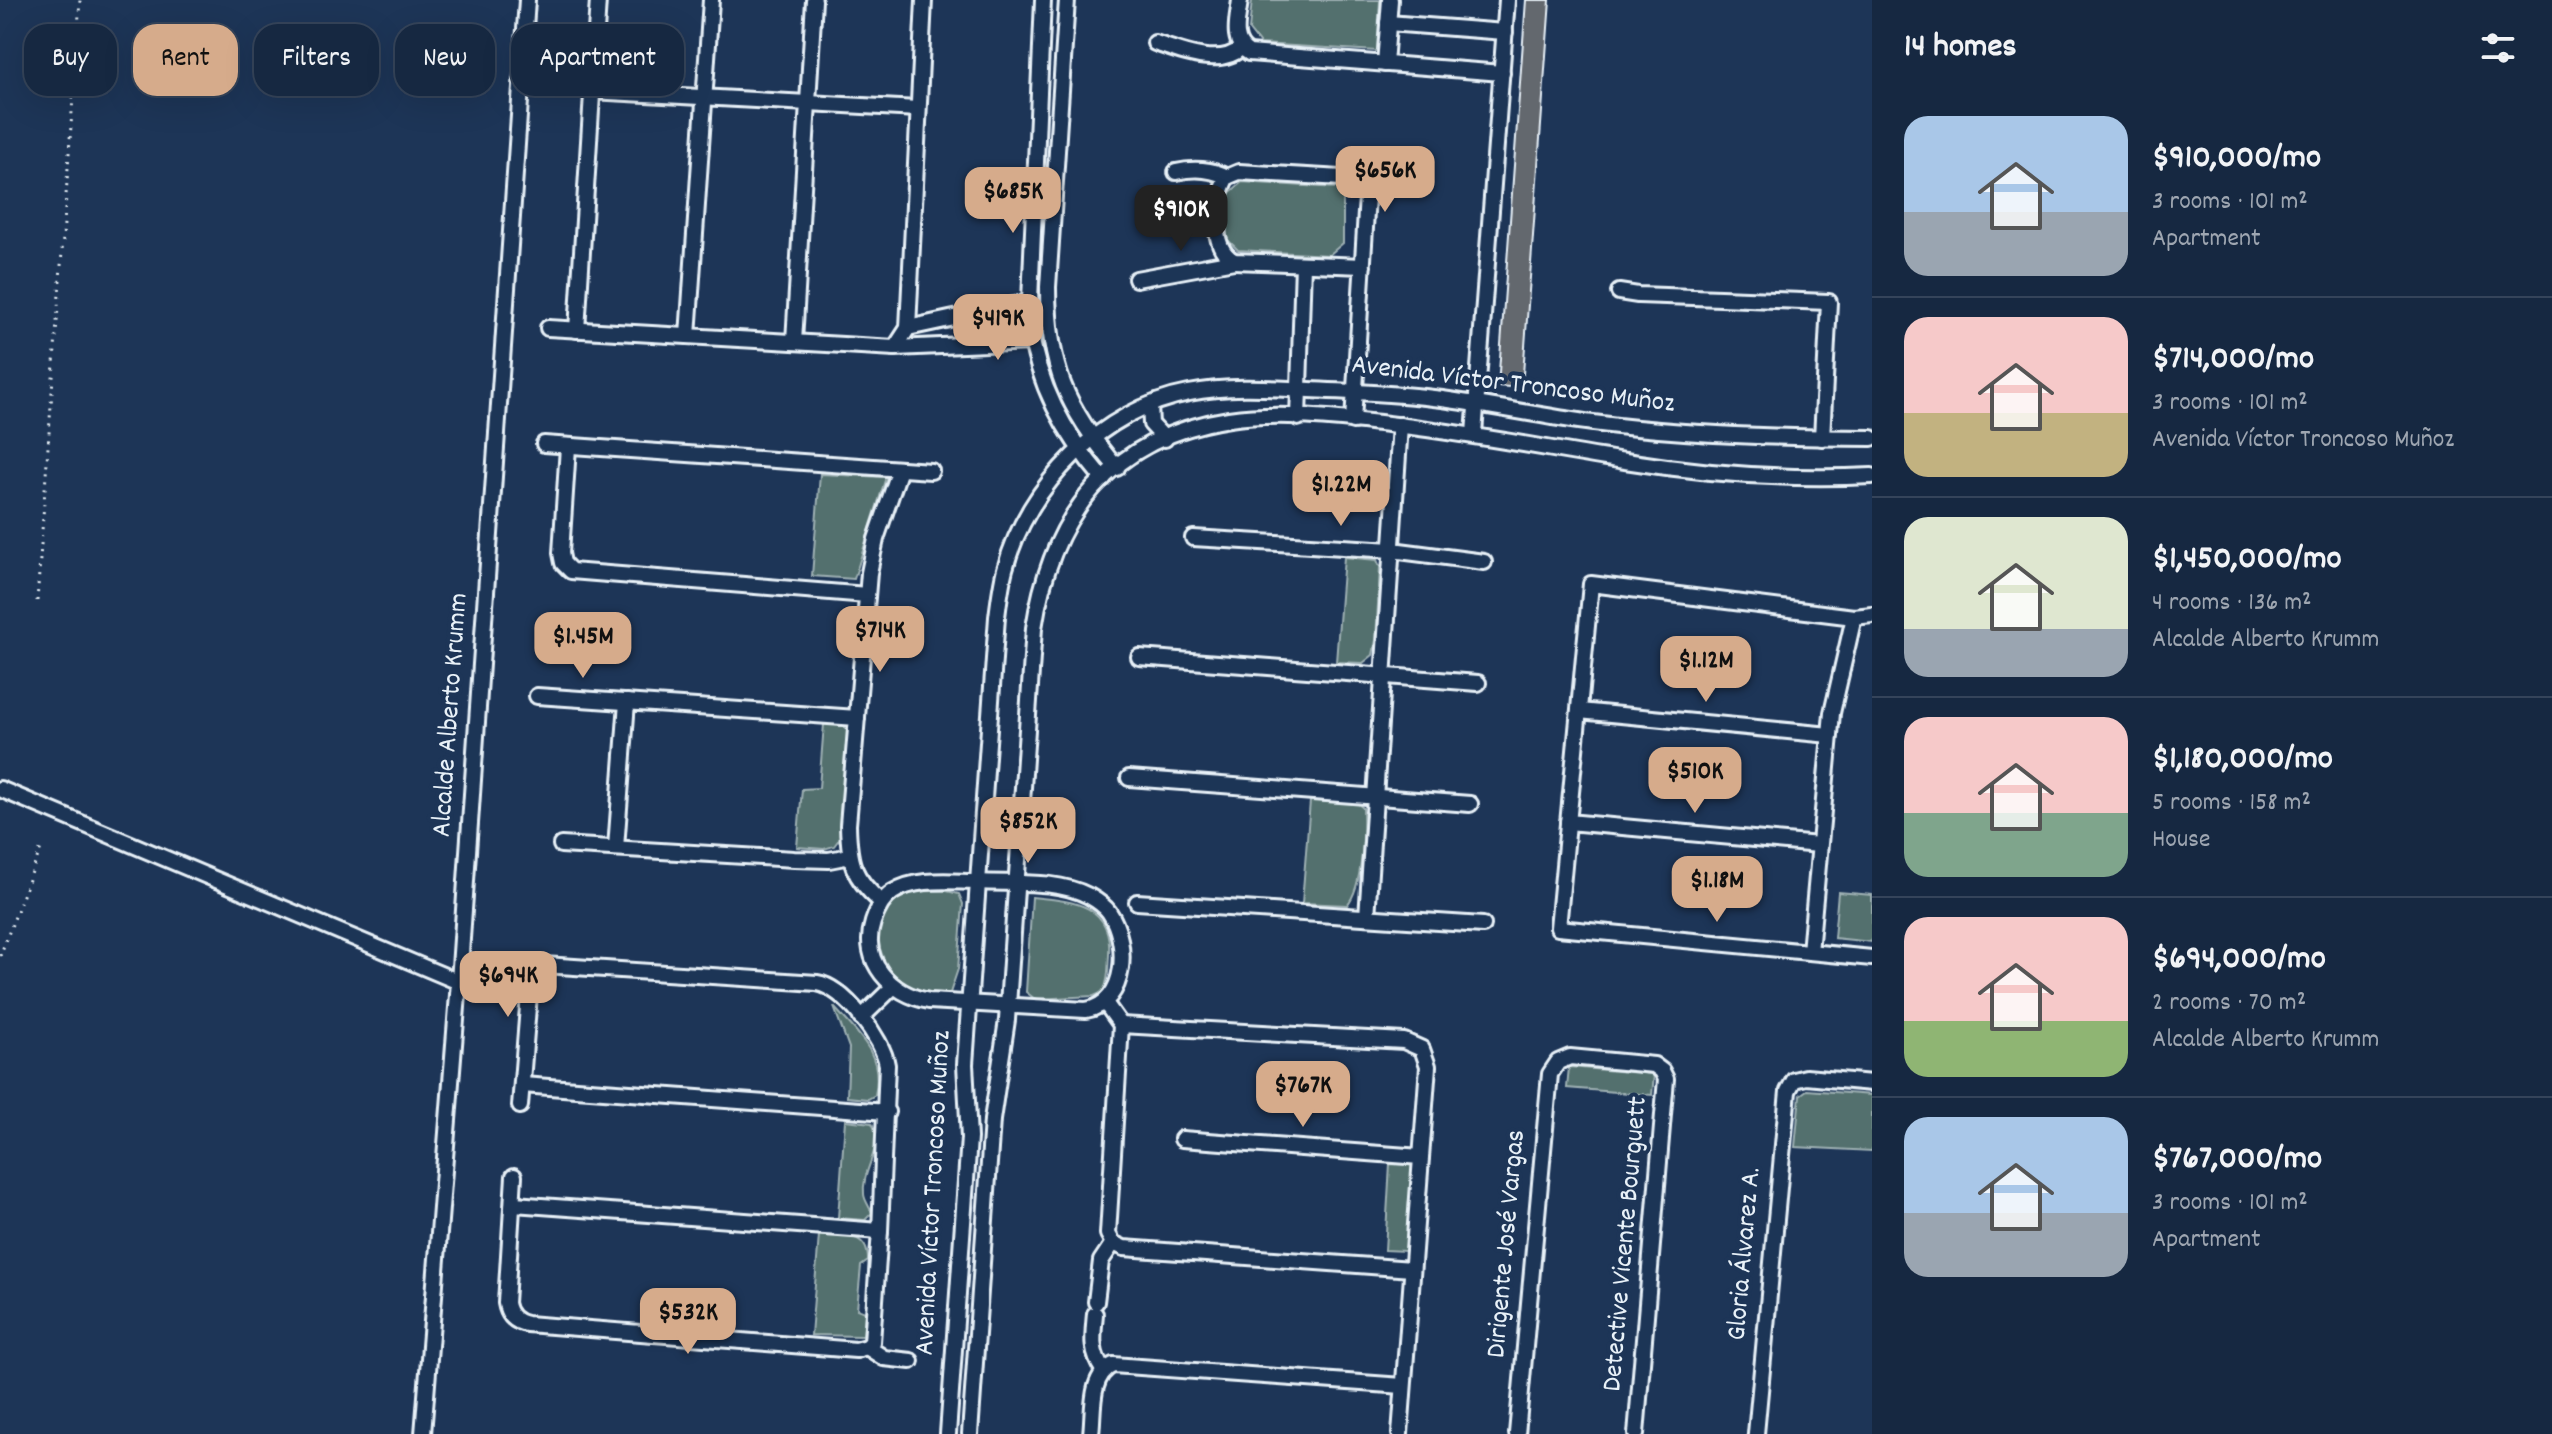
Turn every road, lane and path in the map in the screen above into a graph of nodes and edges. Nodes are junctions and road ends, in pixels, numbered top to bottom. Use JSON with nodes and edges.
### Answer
{"nodes":[{"id":1,"x":80,"y":0,"type":"edge"},
{"id":2,"x":527,"y":0,"type":"edge"},
{"id":3,"x":598,"y":0,"type":"edge"},
{"id":4,"x":711,"y":0,"type":"edge"},
{"id":5,"x":814,"y":0,"type":"edge"},
{"id":6,"x":924,"y":0,"type":"edge"},
{"id":7,"x":1043,"y":0,"type":"edge"},
{"id":8,"x":1067,"y":0,"type":"edge"},
{"id":9,"x":1240,"y":0,"type":"edge"},
{"id":10,"x":1390,"y":0,"type":"edge"},
{"id":11,"x":1507,"y":0,"type":"edge"},
{"id":12,"x":1388,"y":23,"type":"junction"},
{"id":13,"x":596,"y":24,"type":"edge"},
{"id":14,"x":1505,"y":32,"type":"junction"},
{"id":15,"x":1155,"y":43,"type":"dead end"},
{"id":16,"x":1241,"y":48,"type":"junction"},
{"id":17,"x":1385,"y":64,"type":"junction"},
{"id":18,"x":1502,"y":73,"type":"junction"},
{"id":19,"x":591,"y":96,"type":"edge"},
{"id":20,"x":684,"y":96,"type":"edge"},
{"id":21,"x":704,"y":97,"type":"junction"},
{"id":22,"x":807,"y":103,"type":"junction"},
{"id":23,"x":918,"y":109,"type":"junction"},
{"id":24,"x":1176,"y":172,"type":"dead end"},
{"id":25,"x":1227,"y":177,"type":"junction"},
{"id":26,"x":1234,"y":261,"type":"junction"},
{"id":27,"x":1303,"y":264,"type":"junction"},
{"id":28,"x":1363,"y":266,"type":"junction"},
{"id":29,"x":1136,"y":279,"type":"dead end"},
{"id":30,"x":1619,"y":292,"type":"dead end"},
{"id":31,"x":1028,"y":302,"type":"junction"},
{"id":32,"x":548,"y":328,"type":"dead end"},
{"id":33,"x":908,"y":328,"type":"junction"},
{"id":34,"x":577,"y":330,"type":"junction"},
{"id":35,"x":688,"y":336,"type":"junction"},
{"id":36,"x":794,"y":342,"type":"junction"},
{"id":37,"x":1032,"y":342,"type":"junction"},
{"id":38,"x":895,"y":348,"type":"junction"},
{"id":39,"x":1298,"y":390,"type":"junction"},
{"id":40,"x":1355,"y":392,"type":"junction"},
{"id":41,"x":1476,"y":404,"type":"junction"},
{"id":42,"x":1150,"y":405,"type":"junction"},
{"id":43,"x":1298,"y":418,"type":"junction"},
{"id":44,"x":1353,"y":421,"type":"junction"},
{"id":45,"x":1400,"y":425,"type":"junction"},
{"id":46,"x":1474,"y":434,"type":"junction"},
{"id":47,"x":1822,"y":438,"type":"junction"},
{"id":48,"x":1872,"y":438,"type":"edge"},
{"id":49,"x":1092,"y":439,"type":"junction"},
{"id":50,"x":1165,"y":439,"type":"junction"},
{"id":51,"x":544,"y":444,"type":"dead end"},
{"id":52,"x":568,"y":447,"type":"junction"},
{"id":53,"x":1078,"y":450,"type":"junction"},
{"id":54,"x":1117,"y":468,"type":"junction"},
{"id":55,"x":900,"y":469,"type":"junction"},
{"id":56,"x":931,"y":471,"type":"dead end"},
{"id":57,"x":1872,"y":476,"type":"edge"},
{"id":58,"x":1103,"y":479,"type":"junction"},
{"id":59,"x":1193,"y":538,"type":"dead end"},
{"id":60,"x":1392,"y":550,"type":"junction"},
{"id":61,"x":1484,"y":562,"type":"dead end"},
{"id":62,"x":867,"y":595,"type":"junction"},
{"id":63,"x":37,"y":601,"type":"dead end"},
{"id":64,"x":1872,"y":615,"type":"edge"},
{"id":65,"x":1854,"y":617,"type":"junction"},
{"id":66,"x":1139,"y":657,"type":"dead end"},
{"id":67,"x":1383,"y":676,"type":"junction"},
{"id":68,"x":1478,"y":683,"type":"dead end"},
{"id":69,"x":537,"y":696,"type":"dead end"},
{"id":70,"x":627,"y":702,"type":"junction"},
{"id":71,"x":1579,"y":711,"type":"junction"},
{"id":72,"x":857,"y":718,"type":"junction"},
{"id":73,"x":1830,"y":735,"type":"junction"},
{"id":74,"x":1129,"y":778,"type":"dead end"},
{"id":75,"x":0,"y":789,"type":"edge"},
{"id":76,"x":1375,"y":797,"type":"junction"},
{"id":77,"x":1470,"y":804,"type":"dead end"},
{"id":78,"x":1568,"y":822,"type":"junction"},
{"id":79,"x":561,"y":845,"type":"dead end"},
{"id":80,"x":1819,"y":845,"type":"junction"},
{"id":81,"x":41,"y":848,"type":"dead end"},
{"id":82,"x":616,"y":848,"type":"junction"},
{"id":83,"x":850,"y":856,"type":"junction"},
{"id":84,"x":978,"y":882,"type":"junction"},
{"id":85,"x":1016,"y":884,"type":"junction"},
{"id":86,"x":881,"y":902,"type":"junction"},
{"id":87,"x":1137,"y":902,"type":"dead end"},
{"id":88,"x":1367,"y":917,"type":"junction"},
{"id":89,"x":1483,"y":925,"type":"dead end"},
{"id":90,"x":1810,"y":952,"type":"junction"},
{"id":91,"x":0,"y":956,"type":"edge"},
{"id":92,"x":1872,"y":958,"type":"edge"},
{"id":93,"x":459,"y":982,"type":"junction"},
{"id":94,"x":894,"y":986,"type":"junction"},
{"id":95,"x":970,"y":1003,"type":"junction"},
{"id":96,"x":1106,"y":1004,"type":"junction"},
{"id":97,"x":1007,"y":1006,"type":"junction"},
{"id":98,"x":861,"y":1018,"type":"junction"},
{"id":99,"x":1121,"y":1025,"type":"junction"},
{"id":100,"x":1558,"y":1062,"type":"joint"},
{"id":101,"x":1872,"y":1083,"type":"edge"},
{"id":102,"x":522,"y":1085,"type":"junction"},
{"id":103,"x":520,"y":1106,"type":"dead end"},
{"id":104,"x":887,"y":1112,"type":"junction"},
{"id":105,"x":1182,"y":1139,"type":"dead end"},
{"id":106,"x":1421,"y":1157,"type":"junction"},
{"id":107,"x":514,"y":1176,"type":"dead end"},
{"id":108,"x":514,"y":1204,"type":"junction"},
{"id":109,"x":880,"y":1231,"type":"junction"},
{"id":110,"x":1113,"y":1243,"type":"junction"},
{"id":111,"x":1412,"y":1269,"type":"junction"},
{"id":112,"x":867,"y":1347,"type":"junction"},
{"id":113,"x":911,"y":1361,"type":"dead end"},
{"id":114,"x":1103,"y":1370,"type":"junction"},
{"id":115,"x":1403,"y":1386,"type":"junction"},
{"id":116,"x":423,"y":1434,"type":"edge"},
{"id":117,"x":948,"y":1434,"type":"edge"},
{"id":118,"x":970,"y":1434,"type":"edge"},
{"id":119,"x":1091,"y":1434,"type":"edge"},
{"id":120,"x":1400,"y":1434,"type":"edge"},
{"id":121,"x":1517,"y":1434,"type":"edge"},
{"id":122,"x":1636,"y":1434,"type":"edge"},
{"id":123,"x":1756,"y":1434,"type":"edge"}],
"edges":[{"from":1,"to":63,"type":"path"},
{"from":2,"to":93,"type":"street","name":"Alcalde Alberto Krumm"},
{"from":3,"to":13,"type":"street"},
{"from":4,"to":21,"type":"street"},
{"from":5,"to":22,"type":"street"},
{"from":6,"to":23,"type":"street"},
{"from":7,"to":31,"type":"street"},
{"from":8,"to":49,"type":"street"},
{"from":9,"to":16,"type":"street"},
{"from":10,"to":12,"type":"street"},
{"from":11,"to":14,"type":"street"},
{"from":12,"to":14,"type":"street"},
{"from":12,"to":17,"type":"street"},
{"from":14,"to":18,"type":"street"},
{"from":15,"to":16,"type":"street"},
{"from":16,"to":17,"type":"street"},
{"from":17,"to":18,"type":"street"},
{"from":18,"to":41,"type":"street"},
{"from":19,"to":34,"type":"street"},
{"from":20,"to":21,"type":"street"},
{"from":21,"to":22,"type":"street"},
{"from":21,"to":35,"type":"street"},
{"from":22,"to":23,"type":"street"},
{"from":22,"to":36,"type":"street"},
{"from":23,"to":33,"type":"street"},
{"from":24,"to":25,"type":"street"},
{"from":25,"to":26,"type":"street"},
{"from":25,"to":28,"type":"street"},
{"from":26,"to":27,"type":"street"},
{"from":26,"to":29,"type":"street"},
{"from":27,"to":28,"type":"street"},
{"from":27,"to":39,"type":"street"},
{"from":28,"to":40,"type":"street"},
{"from":30,"to":47,"type":"street"},
{"from":31,"to":33,"type":"street"},
{"from":31,"to":37,"type":"street"},
{"from":32,"to":34,"type":"street"},
{"from":33,"to":38,"type":"street"},
{"from":34,"to":35,"type":"street"},
{"from":35,"to":36,"type":"street"},
{"from":36,"to":38,"type":"street"},
{"from":37,"to":38,"type":"street"},
{"from":37,"to":53,"type":"street"},
{"from":39,"to":40,"type":"street","name":"Avenida Víctor Troncoso Muñoz"},
{"from":39,"to":42,"type":"street","name":"Avenida Víctor Troncoso Muñoz"},
{"from":39,"to":43,"type":"street"},
{"from":40,"to":41,"type":"street","name":"Avenida Víctor Troncoso Muñoz"},
{"from":40,"to":44,"type":"street"},
{"from":41,"to":46,"type":"street"},
{"from":41,"to":47,"type":"street","name":"Avenida Víctor Troncoso Muñoz"},
{"from":42,"to":49,"type":"street","name":"Avenida Víctor Troncoso Muñoz"},
{"from":42,"to":50,"type":"street"},
{"from":43,"to":44,"type":"street","name":"Avenida Víctor Troncoso Muñoz"},
{"from":43,"to":50,"type":"street","name":"Avenida Víctor Troncoso Muñoz"},
{"from":44,"to":45,"type":"street","name":"Avenida Víctor Troncoso Muñoz"},
{"from":45,"to":46,"type":"street","name":"Avenida Víctor Troncoso Muñoz"},
{"from":45,"to":60,"type":"street"},
{"from":46,"to":57,"type":"street","name":"Avenida Víctor Troncoso Muñoz"},
{"from":47,"to":48,"type":"street","name":"Avenida Víctor Troncoso Muñoz"},
{"from":49,"to":53,"type":"street","name":"Avenida Víctor Troncoso Muñoz"},
{"from":49,"to":54,"type":"street"},
{"from":50,"to":54,"type":"street","name":"Avenida Víctor Troncoso Muñoz"},
{"from":51,"to":52,"type":"street"},
{"from":52,"to":55,"type":"street"},
{"from":52,"to":62,"type":"street"},
{"from":53,"to":58,"type":"street"},
{"from":53,"to":84,"type":"street","name":"Avenida Víctor Troncoso Muñoz"},
{"from":54,"to":58,"type":"street","name":"Avenida Víctor Troncoso Muñoz"},
{"from":55,"to":56,"type":"street"},
{"from":55,"to":62,"type":"street"},
{"from":58,"to":85,"type":"street","name":"Avenida Víctor Troncoso Muñoz"},
{"from":59,"to":60,"type":"street"},
{"from":60,"to":61,"type":"street"},
{"from":60,"to":67,"type":"street"},
{"from":62,"to":72,"type":"street"},
{"from":64,"to":65,"type":"street"},
{"from":65,"to":71,"type":"street"},
{"from":65,"to":73,"type":"street"},
{"from":66,"to":67,"type":"street"},
{"from":67,"to":68,"type":"street"},
{"from":67,"to":76,"type":"street"},
{"from":69,"to":70,"type":"street"},
{"from":70,"to":72,"type":"street"},
{"from":70,"to":82,"type":"street"},
{"from":71,"to":73,"type":"street"},
{"from":71,"to":78,"type":"street"},
{"from":72,"to":83,"type":"street"},
{"from":73,"to":80,"type":"street"},
{"from":74,"to":76,"type":"street"},
{"from":75,"to":93,"type":"street"},
{"from":76,"to":77,"type":"street"},
{"from":76,"to":88,"type":"street"},
{"from":78,"to":80,"type":"street"},
{"from":78,"to":90,"type":"street"},
{"from":79,"to":82,"type":"street"},
{"from":80,"to":90,"type":"street"},
{"from":81,"to":91,"type":"path"},
{"from":82,"to":83,"type":"street"},
{"from":83,"to":86,"type":"street"},
{"from":84,"to":85,"type":"street"},
{"from":84,"to":86,"type":"street"},
{"from":84,"to":95,"type":"street","name":"Avenida Víctor Troncoso Muñoz"},
{"from":85,"to":96,"type":"street"},
{"from":85,"to":97,"type":"street","name":"Avenida Víctor Troncoso Muñoz"},
{"from":86,"to":94,"type":"street"},
{"from":87,"to":88,"type":"street"},
{"from":88,"to":89,"type":"street"},
{"from":90,"to":92,"type":"street"},
{"from":93,"to":116,"type":"street","name":"Alcalde Alberto Krumm"},
{"from":94,"to":95,"type":"street","name":"Avenida Víctor Troncoso Muñoz"},
{"from":94,"to":98,"type":"street"},
{"from":95,"to":97,"type":"street","name":"Avenida Víctor Troncoso Muñoz"},
{"from":95,"to":117,"type":"street","name":"Avenida Víctor Troncoso Muñoz"},
{"from":96,"to":97,"type":"street","name":"Avenida Víctor Troncoso Muñoz"},
{"from":96,"to":99,"type":"street"},
{"from":97,"to":118,"type":"street","name":"Avenida Víctor Troncoso Muñoz"},
{"from":98,"to":102,"type":"street"},
{"from":98,"to":104,"type":"street"},
{"from":99,"to":106,"type":"street"},
{"from":99,"to":110,"type":"street"},
{"from":100,"to":121,"type":"street","name":"Dirigente José Vargas"},
{"from":100,"to":122,"type":"street","name":"Detective Vicente Bourguett"},
{"from":101,"to":123,"type":"street","name":"Gloria Álvarez A."},
{"from":102,"to":103,"type":"street"},
{"from":102,"to":104,"type":"street"},
{"from":104,"to":109,"type":"street"},
{"from":105,"to":106,"type":"street"},
{"from":106,"to":111,"type":"street"},
{"from":107,"to":108,"type":"street"},
{"from":108,"to":109,"type":"street"},
{"from":108,"to":112,"type":"street"},
{"from":109,"to":112,"type":"street"},
{"from":110,"to":111,"type":"street"},
{"from":110,"to":114,"type":"street"},
{"from":111,"to":115,"type":"street"},
{"from":112,"to":113,"type":"street"},
{"from":114,"to":115,"type":"street"},
{"from":114,"to":119,"type":"street"},
{"from":115,"to":120,"type":"street"}]}
